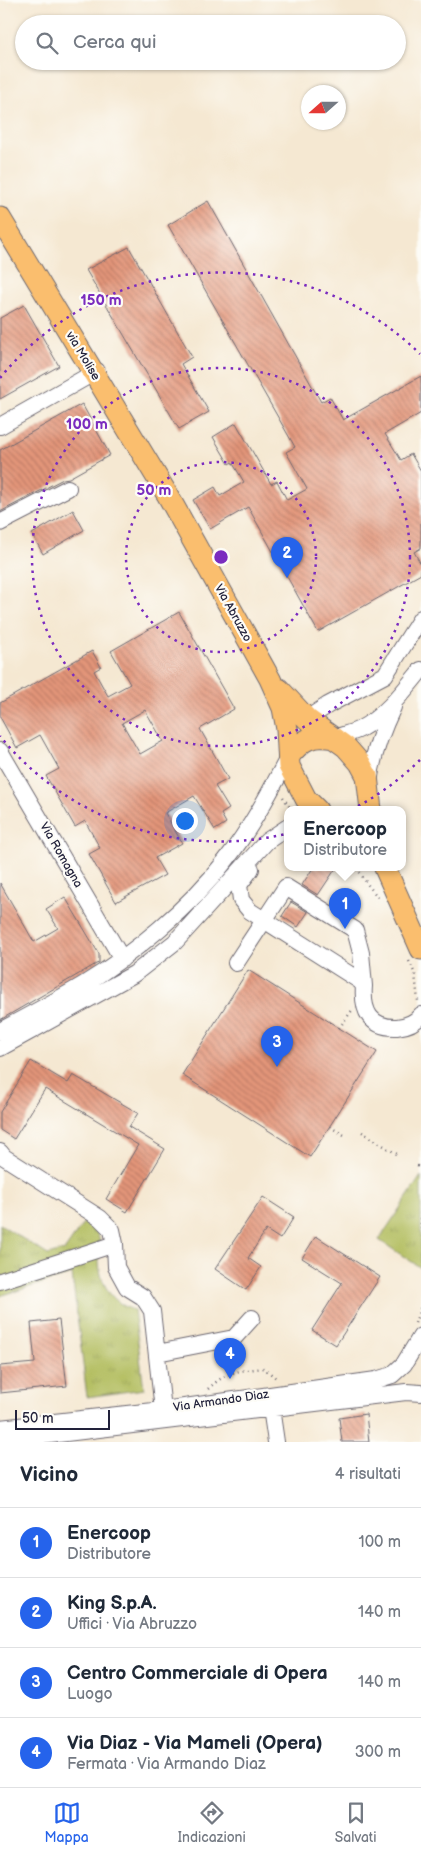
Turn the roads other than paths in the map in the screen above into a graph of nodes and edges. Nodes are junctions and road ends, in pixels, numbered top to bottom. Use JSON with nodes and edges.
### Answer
{"nodes":[{"id":1,"x":0,"y":218,"type":"edge"},
{"id":2,"x":95,"y":372,"type":"junction"},
{"id":3,"x":0,"y":426,"type":"edge"},
{"id":4,"x":68,"y":488,"type":"dead end"},
{"id":5,"x":167,"y":494,"type":"joint"},
{"id":6,"x":0,"y":523,"type":"edge"},
{"id":7,"x":421,"y":618,"type":"edge"},
{"id":8,"x":421,"y":670,"type":"edge"},
{"id":9,"x":270,"y":679,"type":"junction"},
{"id":10,"x":396,"y":701,"type":"junction"},
{"id":11,"x":307,"y":719,"type":"junction"},
{"id":12,"x":334,"y":738,"type":"junction"},
{"id":13,"x":0,"y":750,"type":"edge"},
{"id":14,"x":289,"y":756,"type":"junction"},
{"id":15,"x":369,"y":788,"type":"junction"},
{"id":16,"x":313,"y":806,"type":"edge"},
{"id":17,"x":362,"y":806,"type":"edge"},
{"id":18,"x":371,"y":806,"type":"edge"},
{"id":19,"x":284,"y":830,"type":"edge"},
{"id":20,"x":266,"y":841,"type":"junction"},
{"id":21,"x":378,"y":871,"type":"edge"},
{"id":22,"x":384,"y":871,"type":"edge"},
{"id":23,"x":387,"y":897,"type":"junction"},
{"id":24,"x":265,"y":920,"type":"junction"},
{"id":25,"x":414,"y":953,"type":"edge"},
{"id":26,"x":122,"y":959,"type":"junction"},
{"id":27,"x":236,"y":962,"type":"dead end"},
{"id":28,"x":364,"y":986,"type":"junction"},
{"id":29,"x":419,"y":1010,"type":"edge"},
{"id":30,"x":0,"y":1031,"type":"edge"},
{"id":31,"x":0,"y":1048,"type":"edge"},
{"id":32,"x":0,"y":1152,"type":"edge"},
{"id":33,"x":116,"y":1244,"type":"junction"},
{"id":34,"x":0,"y":1281,"type":"edge"},
{"id":35,"x":252,"y":1318,"type":"dead end"},
{"id":36,"x":421,"y":1336,"type":"edge"},
{"id":37,"x":158,"y":1353,"type":"junction"},
{"id":38,"x":421,"y":1393,"type":"edge"},
{"id":39,"x":271,"y":1408,"type":"junction"},
{"id":40,"x":163,"y":1410,"type":"junction"},
{"id":41,"x":0,"y":1428,"type":"edge"},
{"id":42,"x":0,"y":1441,"type":"edge"},
{"id":43,"x":276,"y":1442,"type":"edge"}],
"edges":[{"from":1,"to":2,"type":"main road","name":"via Molise"},
{"from":2,"to":3,"type":"street"},
{"from":2,"to":5,"type":"main road","name":"via Molise"},
{"from":4,"to":6,"type":"street"},
{"from":5,"to":9,"type":"main road","name":"Via Abruzzo"},
{"from":7,"to":11,"type":"street"},
{"from":8,"to":10,"type":"street"},
{"from":9,"to":11,"type":"main road","name":"Via Abruzzo"},
{"from":9,"to":14,"type":"main road","name":"Via Abruzzo"},
{"from":10,"to":12,"type":"street"},
{"from":10,"to":15,"type":"street"},
{"from":11,"to":12,"type":"main road","name":"Via Abruzzo"},
{"from":12,"to":14,"type":"main road"},
{"from":12,"to":15,"type":"main road","name":"Via Abruzzo"},
{"from":13,"to":26,"type":"street","name":"Via Romagna"},
{"from":14,"to":16,"type":"main road","name":"Via Abruzzo"},
{"from":14,"to":26,"type":"street"},
{"from":15,"to":17,"type":"main road"},
{"from":15,"to":18,"type":"main road","name":"Via Abruzzo"},
{"from":19,"to":20,"type":"street"},
{"from":20,"to":24,"type":"street"},
{"from":20,"to":31,"type":"street"},
{"from":21,"to":23,"type":"main road"},
{"from":22,"to":23,"type":"main road"},
{"from":23,"to":25,"type":"main road"},
{"from":24,"to":27,"type":"street"},
{"from":24,"to":28,"type":"street"},
{"from":24,"to":28,"type":"street"},
{"from":26,"to":30,"type":"street"},
{"from":28,"to":29,"type":"street"},
{"from":32,"to":33,"type":"street"},
{"from":33,"to":34,"type":"street"},
{"from":33,"to":37,"type":"street"},
{"from":35,"to":37,"type":"street"},
{"from":36,"to":40,"type":"street","name":"Via Armando Diaz"},
{"from":37,"to":40,"type":"street"},
{"from":38,"to":39,"type":"street","name":"Via Armando Diaz"},
{"from":39,"to":42,"type":"street","name":"Via Armando Diaz"},
{"from":39,"to":43,"type":"street"},
{"from":40,"to":41,"type":"street","name":"Via Armando Diaz"}]}
